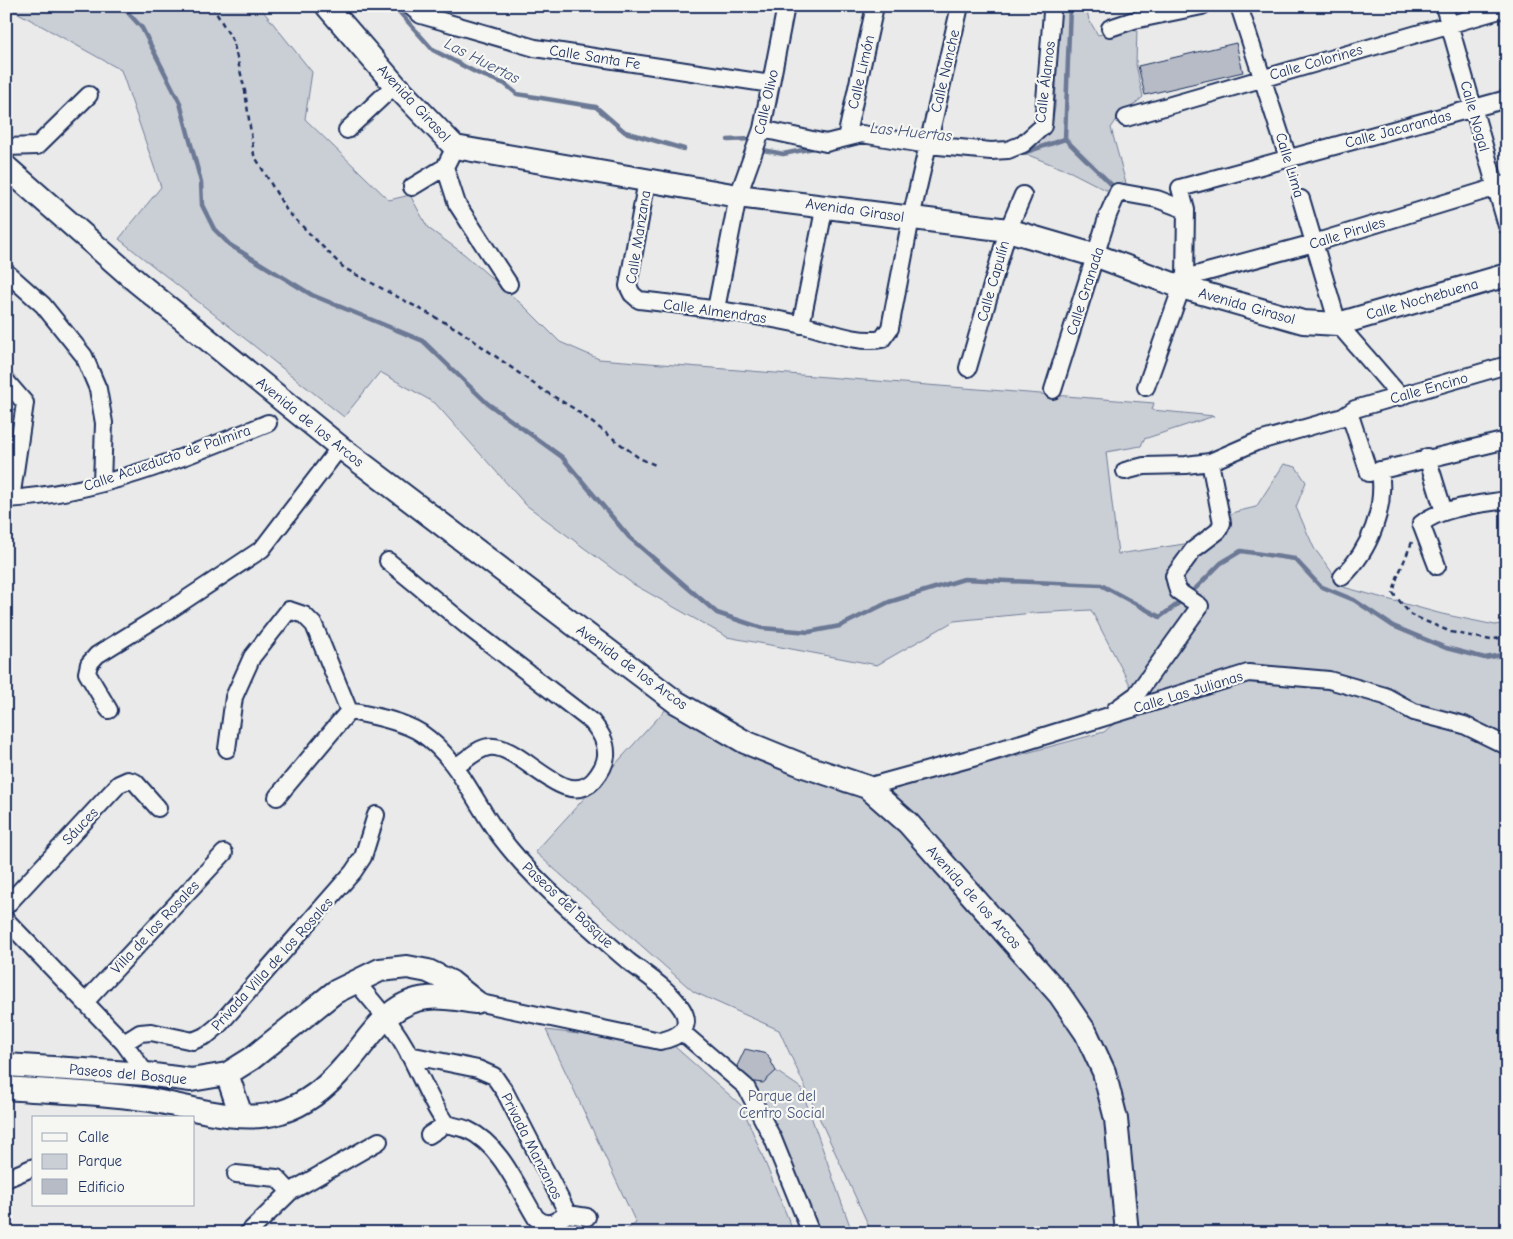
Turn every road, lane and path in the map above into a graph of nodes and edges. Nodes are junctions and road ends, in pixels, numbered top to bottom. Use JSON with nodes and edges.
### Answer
{"nodes":[{"id":1,"x":212,"y":6,"type":"edge"},
{"id":2,"x":327,"y":6,"type":"edge"},
{"id":3,"x":786,"y":6,"type":"edge"},
{"id":4,"x":875,"y":6,"type":"edge"},
{"id":5,"x":960,"y":6,"type":"edge"},
{"id":6,"x":1202,"y":6,"type":"edge"},
{"id":7,"x":1240,"y":6,"type":"edge"},
{"id":8,"x":1444,"y":6,"type":"edge"},
{"id":9,"x":1507,"y":8,"type":"edge"},
{"id":10,"x":416,"y":11,"type":"edge"},
{"id":11,"x":1052,"y":12,"type":"dead end"},
{"id":12,"x":1132,"y":13,"type":"edge"},
{"id":13,"x":1449,"y":24,"type":"junction"},
{"id":14,"x":1110,"y":28,"type":"dead end"},
{"id":15,"x":1263,"y":77,"type":"junction"},
{"id":16,"x":395,"y":84,"type":"junction"},
{"id":17,"x":772,"y":84,"type":"junction"},
{"id":18,"x":89,"y":95,"type":"dead end"},
{"id":19,"x":1507,"y":99,"type":"edge"},
{"id":20,"x":1472,"y":109,"type":"junction"},
{"id":21,"x":1126,"y":118,"type":"dead end"},
{"id":22,"x":347,"y":130,"type":"dead end"},
{"id":23,"x":761,"y":132,"type":"junction"},
{"id":24,"x":846,"y":138,"type":"junction"},
{"id":25,"x":455,"y":146,"type":"junction"},
{"id":26,"x":6,"y":147,"type":"edge"},
{"id":27,"x":927,"y":149,"type":"junction"},
{"id":28,"x":1288,"y":158,"type":"junction"},
{"id":29,"x":6,"y":167,"type":"edge"},
{"id":30,"x":445,"y":167,"type":"junction"},
{"id":31,"x":647,"y":180,"type":"junction"},
{"id":32,"x":1501,"y":185,"type":"edge"},
{"id":33,"x":412,"y":188,"type":"dead end"},
{"id":34,"x":1023,"y":195,"type":"dead end"},
{"id":35,"x":738,"y":196,"type":"junction"},
{"id":36,"x":1301,"y":199,"type":"joint"},
{"id":37,"x":826,"y":205,"type":"junction"},
{"id":38,"x":1186,"y":210,"type":"junction"},
{"id":39,"x":911,"y":218,"type":"junction"},
{"id":40,"x":1507,"y":226,"type":"edge"},
{"id":41,"x":1008,"y":230,"type":"junction"},
{"id":42,"x":1314,"y":243,"type":"junction"},
{"id":43,"x":1097,"y":256,"type":"junction"},
{"id":44,"x":6,"y":272,"type":"edge"},
{"id":45,"x":1507,"y":275,"type":"edge"},
{"id":46,"x":1183,"y":283,"type":"junction"},
{"id":47,"x":509,"y":284,"type":"dead end"},
{"id":48,"x":632,"y":294,"type":"joint"},
{"id":49,"x":716,"y":309,"type":"junction"},
{"id":50,"x":1338,"y":324,"type":"junction"},
{"id":51,"x":801,"y":325,"type":"junction"},
{"id":52,"x":882,"y":339,"type":"joint"},
{"id":53,"x":1507,"y":366,"type":"edge"},
{"id":54,"x":968,"y":368,"type":"dead end"},
{"id":55,"x":6,"y":381,"type":"edge"},
{"id":56,"x":1146,"y":387,"type":"dead end"},
{"id":57,"x":1053,"y":390,"type":"dead end"},
{"id":58,"x":1401,"y":397,"type":"junction"},
{"id":59,"x":1352,"y":412,"type":"junction"},
{"id":60,"x":268,"y":423,"type":"dead end"},
{"id":61,"x":1507,"y":440,"type":"edge"},
{"id":62,"x":340,"y":447,"type":"junction"},
{"id":63,"x":1427,"y":458,"type":"junction"},
{"id":64,"x":1210,"y":462,"type":"junction"},
{"id":65,"x":658,"y":466,"type":"dead end"},
{"id":66,"x":1124,"y":471,"type":"dead end"},
{"id":67,"x":1374,"y":471,"type":"junction"},
{"id":68,"x":102,"y":483,"type":"junction"},
{"id":69,"x":9,"y":499,"type":"edge"},
{"id":70,"x":1507,"y":500,"type":"edge"},
{"id":71,"x":1444,"y":512,"type":"junction"},
{"id":72,"x":1422,"y":524,"type":"junction"},
{"id":73,"x":388,"y":561,"type":"dead end"},
{"id":74,"x":1437,"y":566,"type":"dead end"},
{"id":75,"x":1342,"y":577,"type":"dead end"},
{"id":76,"x":1507,"y":636,"type":"edge"},
{"id":77,"x":109,"y":710,"type":"dead end"},
{"id":78,"x":349,"y":711,"type":"junction"},
{"id":79,"x":1092,"y":722,"type":"junction"},
{"id":80,"x":1507,"y":746,"type":"edge"},
{"id":81,"x":227,"y":749,"type":"dead end"},
{"id":82,"x":456,"y":766,"type":"junction"},
{"id":83,"x":867,"y":787,"type":"junction"},
{"id":84,"x":277,"y":797,"type":"dead end"},
{"id":85,"x":158,"y":808,"type":"dead end"},
{"id":86,"x":376,"y":814,"type":"dead end"},
{"id":87,"x":224,"y":853,"type":"dead end"},
{"id":88,"x":6,"y":906,"type":"edge"},
{"id":89,"x":6,"y":920,"type":"edge"},
{"id":90,"x":356,"y":981,"type":"junction"},
{"id":91,"x":85,"y":1002,"type":"junction"},
{"id":92,"x":476,"y":1002,"type":"junction"},
{"id":93,"x":386,"y":1017,"type":"junction"},
{"id":94,"x":682,"y":1032,"type":"junction"},
{"id":95,"x":124,"y":1044,"type":"junction"},
{"id":96,"x":410,"y":1055,"type":"junction"},
{"id":97,"x":6,"y":1065,"type":"edge"},
{"id":98,"x":146,"y":1074,"type":"junction"},
{"id":99,"x":227,"y":1074,"type":"junction"},
{"id":100,"x":6,"y":1088,"type":"edge"},
{"id":101,"x":241,"y":1115,"type":"junction"},
{"id":102,"x":446,"y":1124,"type":"junction"},
{"id":103,"x":429,"y":1135,"type":"dead end"},
{"id":104,"x":379,"y":1141,"type":"dead end"},
{"id":105,"x":32,"y":1168,"type":"edge"},
{"id":106,"x":236,"y":1174,"type":"dead end"},
{"id":107,"x":6,"y":1179,"type":"edge"},
{"id":108,"x":290,"y":1192,"type":"junction"},
{"id":109,"x":568,"y":1214,"type":"junction"},
{"id":110,"x":587,"y":1217,"type":"dead end"},
{"id":111,"x":248,"y":1233,"type":"edge"},
{"id":112,"x":811,"y":1233,"type":"edge"},
{"id":113,"x":1127,"y":1233,"type":"edge"}],
"edges":[{"from":1,"to":65,"type":"path"},
{"from":2,"to":16,"type":"street","name":"Avenida Girasol"},
{"from":3,"to":17,"type":"street","name":"Calle Olivo"},
{"from":4,"to":24,"type":"street","name":"Calle Limón"},
{"from":5,"to":27,"type":"street","name":"Calle Nanche"},
{"from":6,"to":12,"type":"street"},
{"from":7,"to":15,"type":"street","name":"Calle Lima"},
{"from":8,"to":13,"type":"street","name":"Calle Nogal"},
{"from":9,"to":13,"type":"street","name":"Calle Colorines"},
{"from":10,"to":17,"type":"street","name":"Calle Santa Fe"},
{"from":11,"to":27,"type":"street","name":"Calle Álamos"},
{"from":12,"to":14,"type":"street"},
{"from":13,"to":15,"type":"street","name":"Calle Colorines"},
{"from":13,"to":20,"type":"street","name":"Calle Nogal"},
{"from":15,"to":21,"type":"street","name":"Calle Colorines"},
{"from":15,"to":28,"type":"street","name":"Calle Lima"},
{"from":16,"to":22,"type":"street"},
{"from":16,"to":25,"type":"street","name":"Avenida Girasol"},
{"from":17,"to":23,"type":"street","name":"Calle Olivo"},
{"from":18,"to":26,"type":"street"},
{"from":19,"to":20,"type":"street","name":"Calle Jacarandas"},
{"from":20,"to":28,"type":"street","name":"Calle Jacarandas"},
{"from":20,"to":32,"type":"street","name":"Calle Nogal"},
{"from":23,"to":24,"type":"street"},
{"from":23,"to":35,"type":"street","name":"Calle Olivo"},
{"from":24,"to":27,"type":"street"},
{"from":25,"to":30,"type":"street"},
{"from":25,"to":31,"type":"street","name":"Avenida Girasol"},
{"from":27,"to":39,"type":"street","name":"Calle Nanche"},
{"from":28,"to":36,"type":"path","name":"Calle Lima"},
{"from":28,"to":38,"type":"street","name":"Calle Jacarandas"},
{"from":29,"to":62,"type":"street","name":"Avenida de los Arcos"},
{"from":30,"to":33,"type":"street"},
{"from":30,"to":47,"type":"street"},
{"from":31,"to":35,"type":"street","name":"Avenida Girasol"},
{"from":31,"to":48,"type":"street","name":"Calle Manzana"},
{"from":32,"to":40,"type":"street","name":"Calle Nogal"},
{"from":32,"to":42,"type":"street","name":"Calle Pirules"},
{"from":34,"to":41,"type":"street","name":"Calle Capulín"},
{"from":35,"to":37,"type":"street","name":"Avenida Girasol"},
{"from":35,"to":49,"type":"street","name":"Calle Olivo"},
{"from":36,"to":42,"type":"street","name":"Calle Lima"},
{"from":37,"to":39,"type":"street","name":"Avenida Girasol"},
{"from":37,"to":51,"type":"street"},
{"from":38,"to":43,"type":"street","name":"Calle Granada"},
{"from":38,"to":46,"type":"street"},
{"from":39,"to":41,"type":"street","name":"Avenida Girasol"},
{"from":39,"to":52,"type":"street","name":"Calle Nanche"},
{"from":41,"to":43,"type":"street","name":"Avenida Girasol"},
{"from":41,"to":54,"type":"street","name":"Calle Capulín"},
{"from":42,"to":46,"type":"street","name":"Calle Pirules"},
{"from":42,"to":50,"type":"street","name":"Calle Lima"},
{"from":43,"to":46,"type":"street","name":"Avenida Girasol"},
{"from":43,"to":57,"type":"street","name":"Calle Granada"},
{"from":44,"to":68,"type":"street"},
{"from":45,"to":50,"type":"street","name":"Calle Nochebuena"},
{"from":46,"to":50,"type":"street","name":"Avenida Girasol"},
{"from":46,"to":56,"type":"street"},
{"from":48,"to":49,"type":"street","name":"Calle Almendras"},
{"from":49,"to":51,"type":"street","name":"Calle Almendras"},
{"from":50,"to":58,"type":"street"},
{"from":51,"to":52,"type":"street","name":"Calle Almendras"},
{"from":53,"to":58,"type":"street","name":"Calle Encino"},
{"from":55,"to":69,"type":"street"},
{"from":58,"to":59,"type":"street","name":"Calle Encino"},
{"from":59,"to":64,"type":"street","name":"Calle Encino"},
{"from":59,"to":67,"type":"street"},
{"from":60,"to":68,"type":"street","name":"Calle Acueducto de Palmira"},
{"from":61,"to":63,"type":"street"},
{"from":62,"to":77,"type":"street"},
{"from":62,"to":83,"type":"street","name":"Avenida de los Arcos"},
{"from":63,"to":67,"type":"street"},
{"from":63,"to":71,"type":"street"},
{"from":64,"to":66,"type":"street","name":"Calle Encino"},
{"from":64,"to":79,"type":"street"},
{"from":67,"to":75,"type":"street"},
{"from":68,"to":69,"type":"street","name":"Calle Acueducto de Palmira"},
{"from":70,"to":71,"type":"street"},
{"from":71,"to":72,"type":"street"},
{"from":72,"to":74,"type":"street"},
{"from":72,"to":76,"type":"path"},
{"from":73,"to":82,"type":"street"},
{"from":78,"to":81,"type":"street"},
{"from":78,"to":82,"type":"street","name":"Paseos del Bosque"},
{"from":78,"to":84,"type":"street"},
{"from":79,"to":80,"type":"street","name":"Calle Las Julianas"},
{"from":79,"to":83,"type":"street","name":"Calle Las Julianas"},
{"from":82,"to":94,"type":"street","name":"Paseos del Bosque"},
{"from":83,"to":113,"type":"street","name":"Avenida de los Arcos"},
{"from":85,"to":88,"type":"street","name":"Sáuces"},
{"from":86,"to":95,"type":"street","name":"Privada Villa de los Rosales"},
{"from":87,"to":91,"type":"street","name":"Villa de los Rosales"},
{"from":89,"to":91,"type":"street"},
{"from":90,"to":92,"type":"street","name":"Paseos del Bosque"},
{"from":90,"to":93,"type":"street"},
{"from":90,"to":99,"type":"street","name":"Paseos del Bosque"},
{"from":91,"to":95,"type":"street"},
{"from":92,"to":93,"type":"street","name":"Paseos del Bosque"},
{"from":92,"to":94,"type":"street","name":"Paseos del Bosque"},
{"from":93,"to":96,"type":"street"},
{"from":93,"to":101,"type":"street","name":"Paseos del Bosque"},
{"from":94,"to":112,"type":"street"},
{"from":95,"to":98,"type":"street"},
{"from":96,"to":102,"type":"street"},
{"from":96,"to":109,"type":"street","name":"Privada Manzanos"},
{"from":97,"to":98,"type":"street","name":"Paseos del Bosque"},
{"from":98,"to":99,"type":"street","name":"Paseos del Bosque"},
{"from":99,"to":101,"type":"street"},
{"from":100,"to":101,"type":"street","name":"Paseos del Bosque"},
{"from":102,"to":103,"type":"street"},
{"from":102,"to":109,"type":"street","name":"Privada Manzanos"},
{"from":104,"to":108,"type":"street"},
{"from":105,"to":107,"type":"street"},
{"from":106,"to":108,"type":"street"},
{"from":108,"to":111,"type":"street"},
{"from":109,"to":110,"type":"street","name":"Privada Manzanos"}]}
